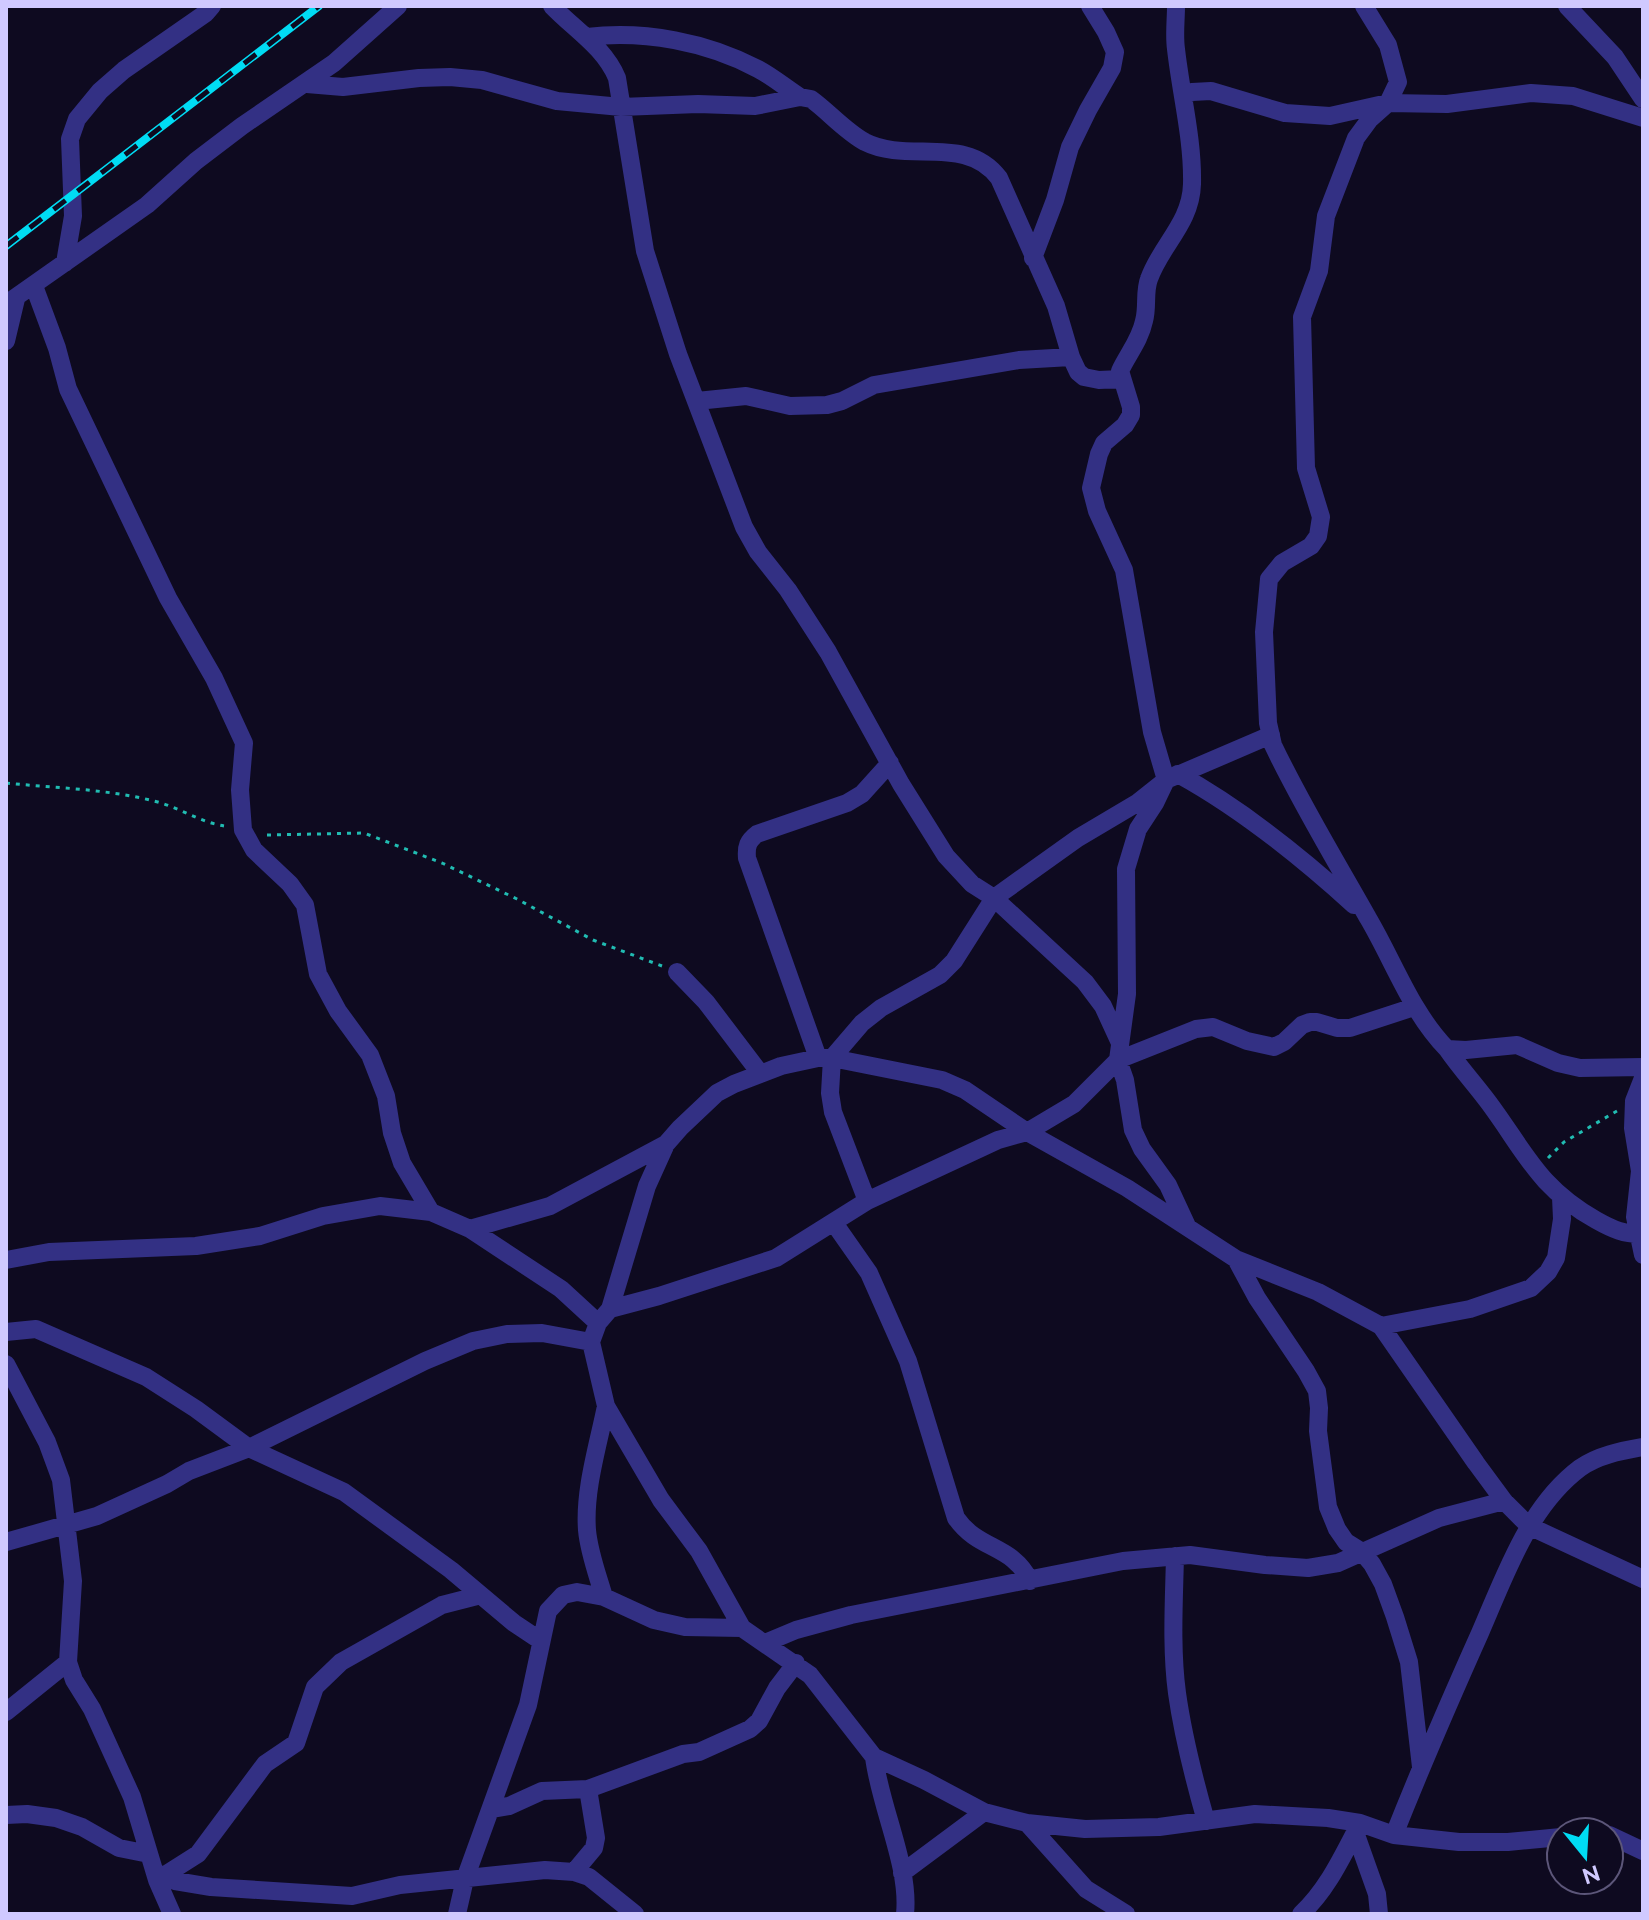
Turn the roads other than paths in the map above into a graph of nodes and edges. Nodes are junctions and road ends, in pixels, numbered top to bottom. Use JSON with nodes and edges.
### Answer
{"nodes":[{"id":1,"x":212,"y":6,"type":"edge"},
{"id":2,"x":398,"y":6,"type":"edge"},
{"id":3,"x":552,"y":6,"type":"edge"},
{"id":4,"x":1090,"y":6,"type":"edge"},
{"id":5,"x":1176,"y":6,"type":"edge"},
{"id":6,"x":1364,"y":6,"type":"edge"},
{"id":7,"x":1567,"y":6,"type":"edge"},
{"id":8,"x":587,"y":37,"type":"junction"},
{"id":9,"x":307,"y":84,"type":"junction"},
{"id":10,"x":1183,"y":96,"type":"junction"},
{"id":11,"x":800,"y":97,"type":"junction"},
{"id":12,"x":1643,"y":99,"type":"edge"},
{"id":13,"x":1388,"y":103,"type":"junction"},
{"id":14,"x":621,"y":107,"type":"junction"},
{"id":15,"x":1643,"y":118,"type":"edge"},
{"id":16,"x":1033,"y":258,"type":"junction"},
{"id":17,"x":65,"y":263,"type":"junction"},
{"id":18,"x":34,"y":286,"type":"junction"},
{"id":19,"x":11,"y":302,"type":"edge"},
{"id":20,"x":6,"y":341,"type":"edge"},
{"id":21,"x":1071,"y":357,"type":"junction"},
{"id":22,"x":1121,"y":379,"type":"junction"},
{"id":23,"x":697,"y":401,"type":"junction"},
{"id":24,"x":1271,"y":735,"type":"junction"},
{"id":25,"x":890,"y":763,"type":"junction"},
{"id":26,"x":1172,"y":777,"type":"junction"},
{"id":27,"x":994,"y":898,"type":"junction"},
{"id":28,"x":1368,"y":917,"type":"junction"},
{"id":29,"x":677,"y":972,"type":"road end"},
{"id":30,"x":1414,"y":1007,"type":"junction"},
{"id":31,"x":1447,"y":1049,"type":"junction"},
{"id":32,"x":1119,"y":1052,"type":"junction"},
{"id":33,"x":825,"y":1058,"type":"junction"},
{"id":34,"x":1643,"y":1067,"type":"edge"},
{"id":35,"x":760,"y":1073,"type":"junction"},
{"id":36,"x":1643,"y":1078,"type":"edge"},
{"id":37,"x":1027,"y":1132,"type":"junction"},
{"id":38,"x":666,"y":1144,"type":"junction"},
{"id":39,"x":1561,"y":1197,"type":"junction"},
{"id":40,"x":867,"y":1201,"type":"junction"},
{"id":41,"x":431,"y":1212,"type":"junction"},
{"id":42,"x":834,"y":1223,"type":"junction"},
{"id":43,"x":1188,"y":1228,"type":"junction"},
{"id":44,"x":470,"y":1229,"type":"junction"},
{"id":45,"x":1641,"y":1234,"type":"edge"},
{"id":46,"x":1643,"y":1255,"type":"edge"},
{"id":47,"x":1236,"y":1259,"type":"junction"},
{"id":48,"x":6,"y":1260,"type":"edge"},
{"id":49,"x":604,"y":1316,"type":"junction"},
{"id":50,"x":1381,"y":1326,"type":"junction"},
{"id":51,"x":6,"y":1332,"type":"edge"},
{"id":52,"x":591,"y":1342,"type":"junction"},
{"id":53,"x":7,"y":1369,"type":"edge"},
{"id":54,"x":606,"y":1406,"type":"junction"},
{"id":55,"x":1643,"y":1447,"type":"edge"},
{"id":56,"x":249,"y":1448,"type":"junction"},
{"id":57,"x":1504,"y":1501,"type":"junction"},
{"id":58,"x":66,"y":1526,"type":"junction"},
{"id":59,"x":1529,"y":1526,"type":"junction"},
{"id":60,"x":6,"y":1542,"type":"edge"},
{"id":61,"x":1362,"y":1552,"type":"junction"},
{"id":62,"x":1175,"y":1556,"type":"junction"},
{"id":63,"x":1643,"y":1579,"type":"edge"},
{"id":64,"x":1030,"y":1581,"type":"junction"},
{"id":65,"x":481,"y":1595,"type":"junction"},
{"id":66,"x":604,"y":1597,"type":"junction"},
{"id":67,"x":742,"y":1628,"type":"junction"},
{"id":68,"x":541,"y":1641,"type":"junction"},
{"id":69,"x":765,"y":1643,"type":"junction"},
{"id":70,"x":68,"y":1662,"type":"junction"},
{"id":71,"x":796,"y":1663,"type":"junction"},
{"id":72,"x":6,"y":1712,"type":"edge"},
{"id":73,"x":874,"y":1757,"type":"junction"},
{"id":74,"x":1421,"y":1767,"type":"junction"},
{"id":75,"x":588,"y":1789,"type":"junction"},
{"id":76,"x":491,"y":1809,"type":"junction"},
{"id":77,"x":984,"y":1812,"type":"junction"},
{"id":78,"x":6,"y":1815,"type":"edge"},
{"id":79,"x":1206,"y":1821,"type":"junction"},
{"id":80,"x":1027,"y":1823,"type":"junction"},
{"id":81,"x":1358,"y":1828,"type":"junction"},
{"id":82,"x":1394,"y":1835,"type":"junction"},
{"id":83,"x":1545,"y":1839,"type":"edge"},
{"id":84,"x":149,"y":1854,"type":"junction"},
{"id":85,"x":574,"y":1872,"type":"junction"},
{"id":86,"x":902,"y":1873,"type":"junction"},
{"id":87,"x":162,"y":1877,"type":"junction"},
{"id":88,"x":465,"y":1879,"type":"junction"},
{"id":89,"x":172,"y":1914,"type":"edge"},
{"id":90,"x":457,"y":1914,"type":"edge"},
{"id":91,"x":635,"y":1914,"type":"edge"},
{"id":92,"x":905,"y":1914,"type":"edge"},
{"id":93,"x":1126,"y":1914,"type":"edge"},
{"id":94,"x":1301,"y":1914,"type":"edge"},
{"id":95,"x":1379,"y":1914,"type":"edge"}],
"edges":[{"from":1,"to":17,"type":"street"},
{"from":2,"to":9,"type":"street"},
{"from":3,"to":8,"type":"street"},
{"from":4,"to":16,"type":"street"},
{"from":5,"to":10,"type":"street"},
{"from":6,"to":13,"type":"street"},
{"from":7,"to":12,"type":"street"},
{"from":8,"to":11,"type":"street"},
{"from":8,"to":14,"type":"street"},
{"from":9,"to":14,"type":"street"},
{"from":9,"to":17,"type":"street"},
{"from":10,"to":13,"type":"street"},
{"from":10,"to":22,"type":"street"},
{"from":11,"to":14,"type":"street"},
{"from":11,"to":16,"type":"street"},
{"from":13,"to":15,"type":"street"},
{"from":13,"to":24,"type":"street"},
{"from":14,"to":23,"type":"street"},
{"from":16,"to":21,"type":"street"},
{"from":17,"to":18,"type":"street"},
{"from":18,"to":19,"type":"street"},
{"from":18,"to":41,"type":"street"},
{"from":19,"to":20,"type":"street"},
{"from":21,"to":22,"type":"street"},
{"from":21,"to":23,"type":"street"},
{"from":22,"to":26,"type":"street"},
{"from":23,"to":25,"type":"street"},
{"from":24,"to":26,"type":"street"},
{"from":24,"to":28,"type":"street"},
{"from":25,"to":27,"type":"street"},
{"from":25,"to":33,"type":"street"},
{"from":26,"to":27,"type":"street"},
{"from":26,"to":28,"type":"street"},
{"from":26,"to":32,"type":"street"},
{"from":27,"to":32,"type":"street"},
{"from":27,"to":33,"type":"street"},
{"from":28,"to":30,"type":"street"},
{"from":29,"to":35,"type":"street"},
{"from":30,"to":31,"type":"street"},
{"from":30,"to":32,"type":"street"},
{"from":31,"to":34,"type":"street"},
{"from":31,"to":39,"type":"street"},
{"from":32,"to":37,"type":"street"},
{"from":32,"to":43,"type":"street"},
{"from":33,"to":35,"type":"street"},
{"from":33,"to":37,"type":"street"},
{"from":33,"to":40,"type":"street"},
{"from":35,"to":38,"type":"street"},
{"from":36,"to":45,"type":"street"},
{"from":37,"to":40,"type":"street"},
{"from":37,"to":43,"type":"street"},
{"from":38,"to":44,"type":"street"},
{"from":38,"to":49,"type":"street"},
{"from":39,"to":45,"type":"street"},
{"from":39,"to":50,"type":"street"},
{"from":40,"to":42,"type":"street"},
{"from":41,"to":44,"type":"street"},
{"from":41,"to":48,"type":"street"},
{"from":42,"to":49,"type":"street"},
{"from":42,"to":64,"type":"street"},
{"from":43,"to":47,"type":"street"},
{"from":44,"to":49,"type":"street"},
{"from":45,"to":46,"type":"street"},
{"from":47,"to":50,"type":"street"},
{"from":47,"to":61,"type":"street"},
{"from":49,"to":52,"type":"street"},
{"from":50,"to":57,"type":"street"},
{"from":51,"to":56,"type":"street"},
{"from":52,"to":54,"type":"street"},
{"from":52,"to":56,"type":"street"},
{"from":53,"to":58,"type":"street"},
{"from":54,"to":66,"type":"street"},
{"from":54,"to":67,"type":"street"},
{"from":55,"to":59,"type":"street"},
{"from":56,"to":58,"type":"street"},
{"from":56,"to":65,"type":"street"},
{"from":57,"to":59,"type":"street"},
{"from":57,"to":61,"type":"street"},
{"from":58,"to":60,"type":"street"},
{"from":58,"to":70,"type":"street"},
{"from":59,"to":63,"type":"street"},
{"from":59,"to":74,"type":"street"},
{"from":61,"to":62,"type":"street"},
{"from":61,"to":74,"type":"street"},
{"from":62,"to":64,"type":"street"},
{"from":62,"to":79,"type":"street"},
{"from":64,"to":69,"type":"street"},
{"from":65,"to":68,"type":"street"},
{"from":65,"to":87,"type":"street"},
{"from":66,"to":67,"type":"street"},
{"from":66,"to":68,"type":"street"},
{"from":67,"to":69,"type":"street"},
{"from":68,"to":76,"type":"street"},
{"from":69,"to":71,"type":"street"},
{"from":70,"to":72,"type":"street"},
{"from":70,"to":84,"type":"street"},
{"from":71,"to":73,"type":"street"},
{"from":71,"to":75,"type":"street"},
{"from":73,"to":77,"type":"street"},
{"from":73,"to":86,"type":"street"},
{"from":74,"to":82,"type":"street"},
{"from":75,"to":76,"type":"street"},
{"from":75,"to":85,"type":"street"},
{"from":76,"to":88,"type":"street"},
{"from":77,"to":80,"type":"street"},
{"from":77,"to":86,"type":"street"},
{"from":78,"to":84,"type":"street"},
{"from":79,"to":80,"type":"street"},
{"from":79,"to":81,"type":"street"},
{"from":80,"to":93,"type":"street"},
{"from":81,"to":82,"type":"street"},
{"from":81,"to":94,"type":"street"},
{"from":81,"to":95,"type":"street"},
{"from":82,"to":83,"type":"street"},
{"from":84,"to":87,"type":"street"},
{"from":85,"to":88,"type":"street"},
{"from":85,"to":91,"type":"street"},
{"from":86,"to":92,"type":"street"},
{"from":87,"to":88,"type":"street"},
{"from":87,"to":89,"type":"street"},
{"from":88,"to":90,"type":"street"}]}
